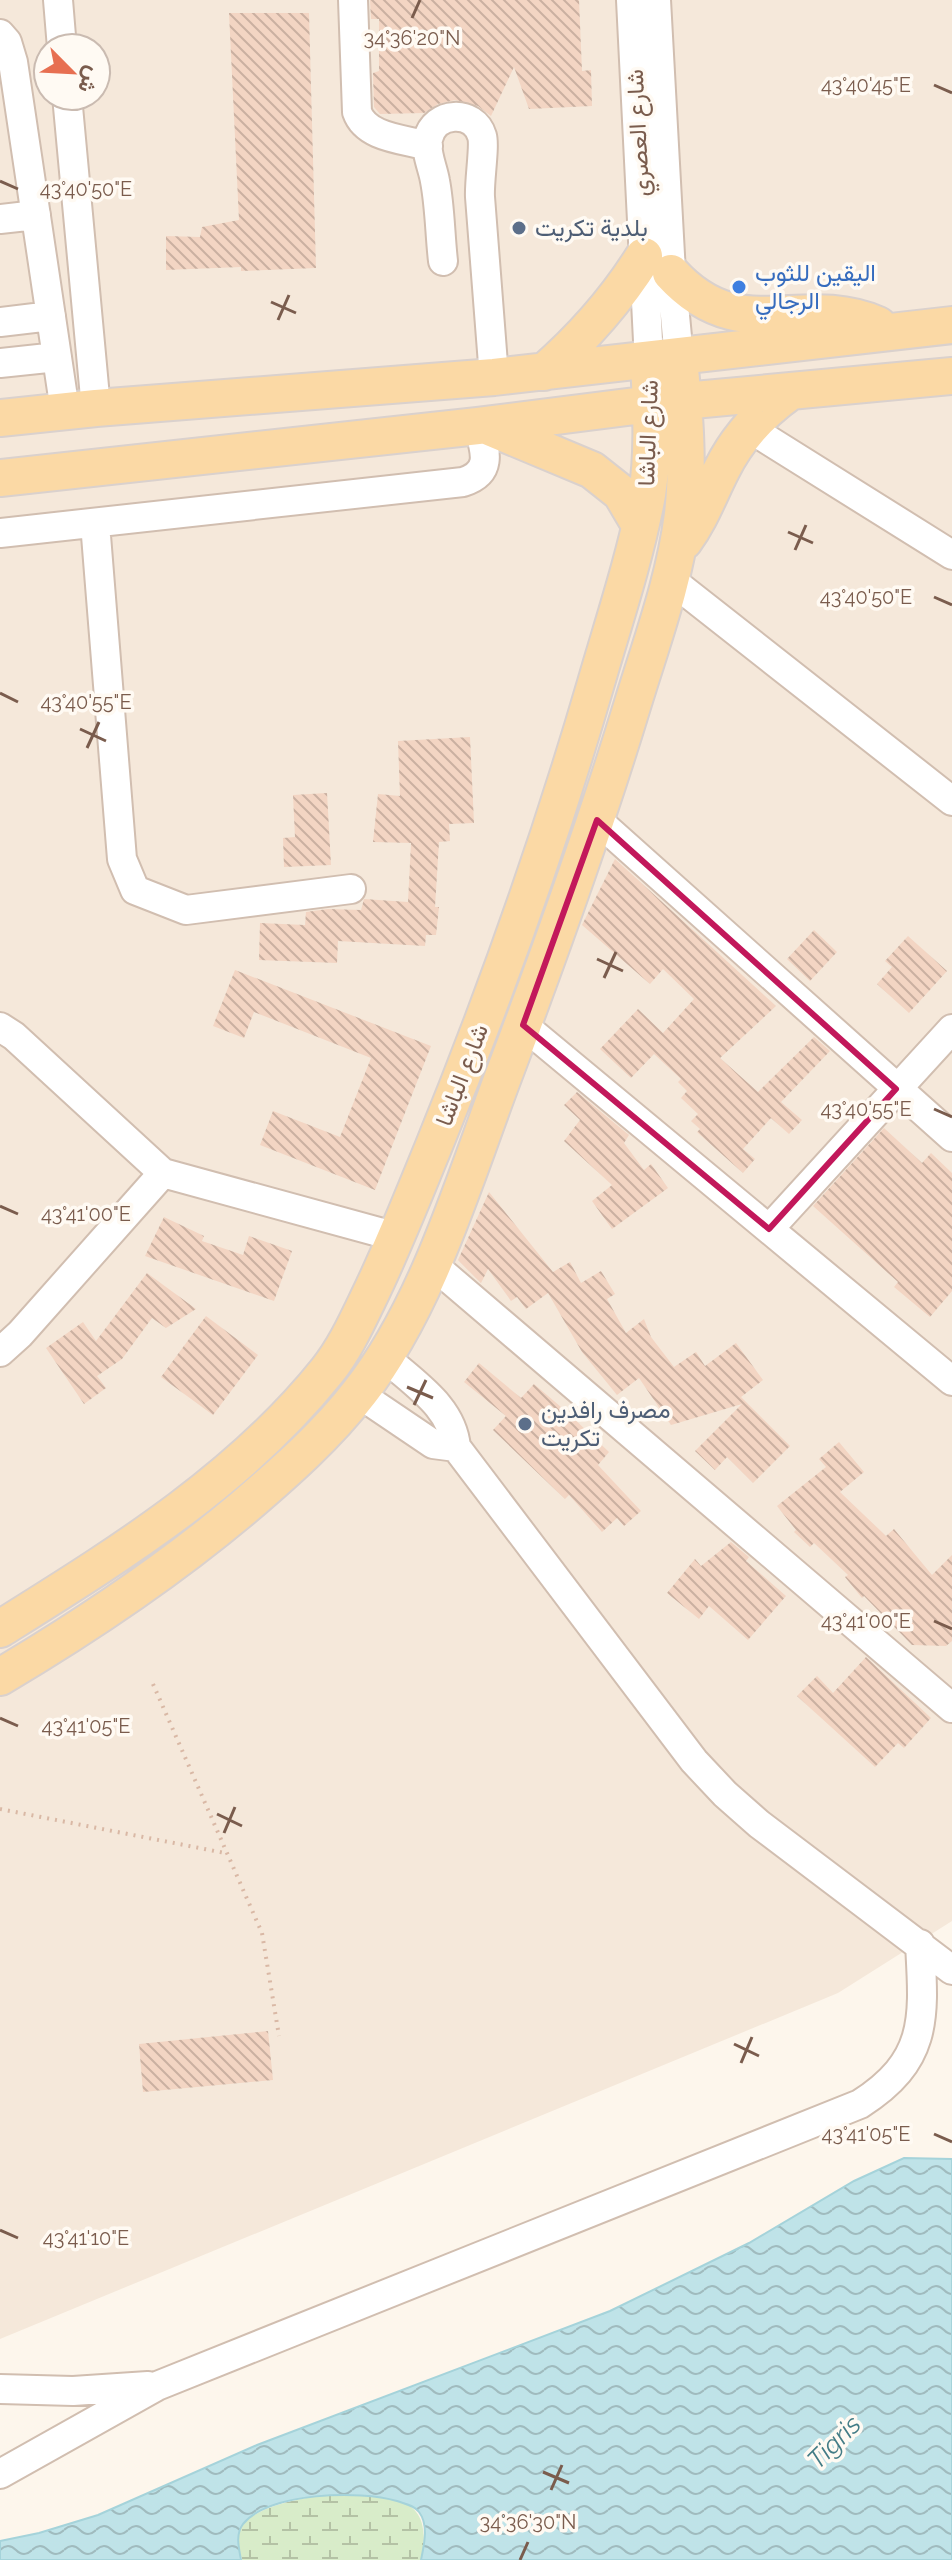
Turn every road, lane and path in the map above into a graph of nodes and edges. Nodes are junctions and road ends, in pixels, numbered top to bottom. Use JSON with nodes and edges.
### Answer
{"nodes":[{"id":1,"x":58,"y":0,"type":"edge"},
{"id":2,"x":353,"y":0,"type":"edge"},
{"id":3,"x":631,"y":0,"type":"edge"},
{"id":4,"x":656,"y":0,"type":"edge"},
{"id":5,"x":61,"y":32,"type":"edge"},
{"id":6,"x":2,"y":40,"type":"edge"},
{"id":7,"x":68,"y":112,"type":"edge"},
{"id":8,"x":428,"y":146,"type":"junction"},
{"id":9,"x":36,"y":215,"type":"junction"},
{"id":10,"x":0,"y":219,"type":"edge"},
{"id":11,"x":443,"y":261,"type":"dead end"},
{"id":12,"x":657,"y":265,"type":"junction"},
{"id":13,"x":52,"y":321,"type":"junction"},
{"id":14,"x":0,"y":322,"type":"edge"},
{"id":15,"x":88,"y":322,"type":"junction"},
{"id":16,"x":952,"y":325,"type":"edge"},
{"id":17,"x":894,"y":332,"type":"junction"},
{"id":18,"x":57,"y":357,"type":"junction"},
{"id":19,"x":664,"y":359,"type":"junction"},
{"id":20,"x":0,"y":363,"type":"edge"},
{"id":21,"x":544,"y":372,"type":"junction"},
{"id":22,"x":952,"y":376,"type":"edge"},
{"id":23,"x":494,"y":377,"type":"junction"},
{"id":24,"x":791,"y":391,"type":"junction"},
{"id":25,"x":667,"y":403,"type":"junction"},
{"id":26,"x":80,"y":410,"type":"junction"},
{"id":27,"x":0,"y":418,"type":"edge"},
{"id":28,"x":481,"y":426,"type":"junction"},
{"id":29,"x":749,"y":428,"type":"junction"},
{"id":30,"x":0,"y":478,"type":"edge"},
{"id":31,"x":95,"y":523,"type":"junction"},
{"id":32,"x":640,"y":525,"type":"junction"},
{"id":33,"x":0,"y":533,"type":"edge"},
{"id":34,"x":952,"y":555,"type":"edge"},
{"id":35,"x":674,"y":566,"type":"junction"},
{"id":36,"x":952,"y":801,"type":"edge"},
{"id":37,"x":597,"y":820,"type":"junction"},
{"id":38,"x":351,"y":889,"type":"dead end"},
{"id":39,"x":523,"y":1025,"type":"junction"},
{"id":40,"x":0,"y":1027,"type":"edge"},
{"id":41,"x":952,"y":1029,"type":"edge"},
{"id":42,"x":896,"y":1089,"type":"junction"},
{"id":43,"x":952,"y":1137,"type":"edge"},
{"id":44,"x":163,"y":1173,"type":"junction"},
{"id":45,"x":769,"y":1229,"type":"junction"},
{"id":46,"x":397,"y":1237,"type":"junction"},
{"id":47,"x":432,"y":1264,"type":"junction"},
{"id":48,"x":0,"y":1352,"type":"edge"},
{"id":49,"x":386,"y":1358,"type":"junction"},
{"id":50,"x":952,"y":1381,"type":"edge"},
{"id":51,"x":359,"y":1394,"type":"junction"},
{"id":52,"x":456,"y":1447,"type":"junction"},
{"id":53,"x":0,"y":1629,"type":"edge"},
{"id":54,"x":0,"y":1677,"type":"edge"},
{"id":55,"x":153,"y":1684,"type":"dead end"},
{"id":56,"x":952,"y":1708,"type":"edge"},
{"id":57,"x":0,"y":1809,"type":"edge"},
{"id":58,"x":227,"y":1853,"type":"junction"},
{"id":59,"x":920,"y":1944,"type":"junction"},
{"id":60,"x":952,"y":1970,"type":"edge"},
{"id":61,"x":279,"y":2036,"type":"dead end"},
{"id":62,"x":157,"y":2386,"type":"junction"},
{"id":63,"x":0,"y":2389,"type":"edge"},
{"id":64,"x":0,"y":2474,"type":"edge"}],
"edges":[{"from":1,"to":5,"type":"street"},
{"from":2,"to":8,"type":"street"},
{"from":3,"to":12,"type":"street","name":"شارع العصري"},
{"from":4,"to":12,"type":"street","name":"شارع العصري"},
{"from":6,"to":9,"type":"street"},
{"from":7,"to":15,"type":"street"},
{"from":8,"to":11,"type":"street"},
{"from":8,"to":23,"type":"street"},
{"from":9,"to":10,"type":"street"},
{"from":9,"to":13,"type":"street"},
{"from":12,"to":17,"type":"main road"},
{"from":12,"to":19,"type":"street","name":"شارع العصري"},
{"from":12,"to":21,"type":"main road"},
{"from":13,"to":14,"type":"street"},
{"from":13,"to":15,"type":"street"},
{"from":13,"to":18,"type":"street"},
{"from":15,"to":26,"type":"street"},
{"from":16,"to":17,"type":"main road"},
{"from":17,"to":19,"type":"main road"},
{"from":18,"to":20,"type":"street"},
{"from":18,"to":26,"type":"street"},
{"from":19,"to":21,"type":"main road"},
{"from":19,"to":25,"type":"main road","name":"شارع الباشا"},
{"from":21,"to":23,"type":"main road"},
{"from":22,"to":24,"type":"main road"},
{"from":23,"to":26,"type":"main road"},
{"from":24,"to":25,"type":"main road"},
{"from":24,"to":29,"type":"main road"},
{"from":25,"to":28,"type":"main road"},
{"from":25,"to":32,"type":"main road","name":"شارع الباشا"},
{"from":25,"to":35,"type":"main road"},
{"from":26,"to":27,"type":"main road"},
{"from":28,"to":30,"type":"main road"},
{"from":28,"to":31,"type":"street"},
{"from":28,"to":32,"type":"main road"},
{"from":29,"to":34,"type":"street"},
{"from":29,"to":35,"type":"main road"},
{"from":31,"to":33,"type":"street"},
{"from":31,"to":38,"type":"street"},
{"from":32,"to":46,"type":"main road","name":"شارع الباشا"},
{"from":35,"to":36,"type":"street"},
{"from":35,"to":37,"type":"main road"},
{"from":37,"to":39,"type":"main road"},
{"from":37,"to":42,"type":"street"},
{"from":39,"to":45,"type":"street"},
{"from":39,"to":47,"type":"main road"},
{"from":40,"to":44,"type":"street"},
{"from":41,"to":42,"type":"street"},
{"from":42,"to":43,"type":"street"},
{"from":42,"to":45,"type":"street"},
{"from":44,"to":46,"type":"street"},
{"from":44,"to":48,"type":"street"},
{"from":45,"to":50,"type":"street"},
{"from":46,"to":53,"type":"main road","name":"شارع الباشا"},
{"from":47,"to":49,"type":"main road"},
{"from":47,"to":56,"type":"street"},
{"from":49,"to":51,"type":"main road"},
{"from":49,"to":52,"type":"street"},
{"from":51,"to":52,"type":"street"},
{"from":51,"to":54,"type":"main road"},
{"from":52,"to":59,"type":"street"},
{"from":55,"to":58,"type":"path"},
{"from":57,"to":58,"type":"path"},
{"from":58,"to":61,"type":"path"},
{"from":59,"to":60,"type":"street"},
{"from":59,"to":62,"type":"street"},
{"from":62,"to":63,"type":"street"},
{"from":62,"to":64,"type":"street"}]}
